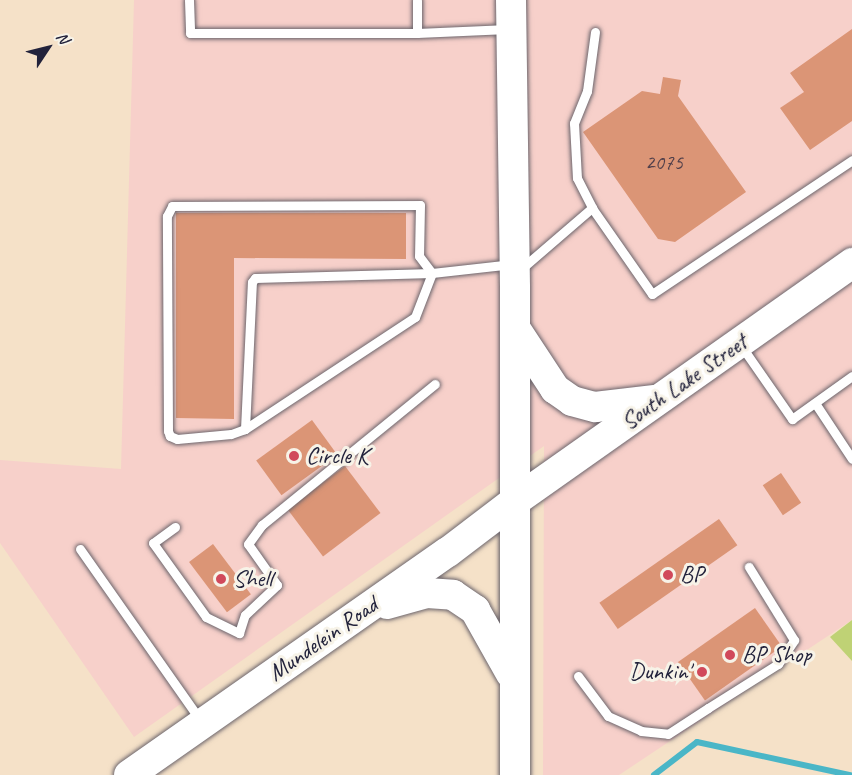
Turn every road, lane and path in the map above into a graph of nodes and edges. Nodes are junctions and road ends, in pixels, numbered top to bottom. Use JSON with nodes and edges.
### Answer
{"nodes":[{"id":1,"x":189,"y":0,"type":"edge"},
{"id":2,"x":417,"y":0,"type":"edge"},
{"id":3,"x":511,"y":14,"type":"edge"},
{"id":4,"x":596,"y":32,"type":"dead end"},
{"id":5,"x":417,"y":33,"type":"junction"},
{"id":6,"x":852,"y":160,"type":"edge"},
{"id":7,"x":592,"y":208,"type":"junction"},
{"id":8,"x":852,"y":263,"type":"edge"},
{"id":9,"x":515,"y":269,"type":"junction"},
{"id":10,"x":432,"y":273,"type":"junction"},
{"id":11,"x":515,"y":328,"type":"junction"},
{"id":12,"x":739,"y":342,"type":"junction"},
{"id":13,"x":852,"y":376,"type":"edge"},
{"id":14,"x":435,"y":384,"type":"dead end"},
{"id":15,"x":659,"y":399,"type":"junction"},
{"id":16,"x":815,"y":403,"type":"junction"},
{"id":17,"x":245,"y":429,"type":"junction"},
{"id":18,"x":852,"y":459,"type":"edge"},
{"id":19,"x":515,"y":501,"type":"junction"},
{"id":20,"x":175,"y":526,"type":"dead end"},
{"id":21,"x":80,"y":549,"type":"dead end"},
{"id":22,"x":749,"y":567,"type":"dead end"},
{"id":23,"x":365,"y":610,"type":"junction"},
{"id":24,"x":578,"y":676,"type":"dead end"},
{"id":25,"x":514,"y":679,"type":"junction"},
{"id":26,"x":202,"y":723,"type":"junction"},
{"id":27,"x":129,"y":775,"type":"edge"},
{"id":28,"x":515,"y":775,"type":"edge"}],
"edges":[{"from":1,"to":5,"type":"lane"},
{"from":2,"to":5,"type":"lane"},
{"from":3,"to":5,"type":"lane"},
{"from":3,"to":9,"type":"main road"},
{"from":4,"to":7,"type":"lane"},
{"from":6,"to":7,"type":"lane"},
{"from":7,"to":9,"type":"lane"},
{"from":8,"to":12,"type":"main road","name":"South Lake Street"},
{"from":9,"to":10,"type":"lane"},
{"from":9,"to":11,"type":"main road"},
{"from":10,"to":17,"type":"lane"},
{"from":10,"to":17,"type":"lane"},
{"from":10,"to":17,"type":"lane"},
{"from":11,"to":15,"type":"main road"},
{"from":11,"to":19,"type":"main road"},
{"from":12,"to":15,"type":"main road","name":"South Lake Street"},
{"from":12,"to":16,"type":"lane"},
{"from":13,"to":16,"type":"lane"},
{"from":14,"to":20,"type":"lane"},
{"from":15,"to":19,"type":"main road","name":"South Lake Street"},
{"from":16,"to":18,"type":"lane"},
{"from":19,"to":23,"type":"main road","name":"Mundelein Road"},
{"from":19,"to":25,"type":"main road"},
{"from":21,"to":26,"type":"lane"},
{"from":22,"to":24,"type":"lane"},
{"from":23,"to":25,"type":"main road"},
{"from":23,"to":26,"type":"main road","name":"Mundelein Road"},
{"from":25,"to":28,"type":"main road"},
{"from":26,"to":27,"type":"main road","name":"Mundelein Road"}]}
